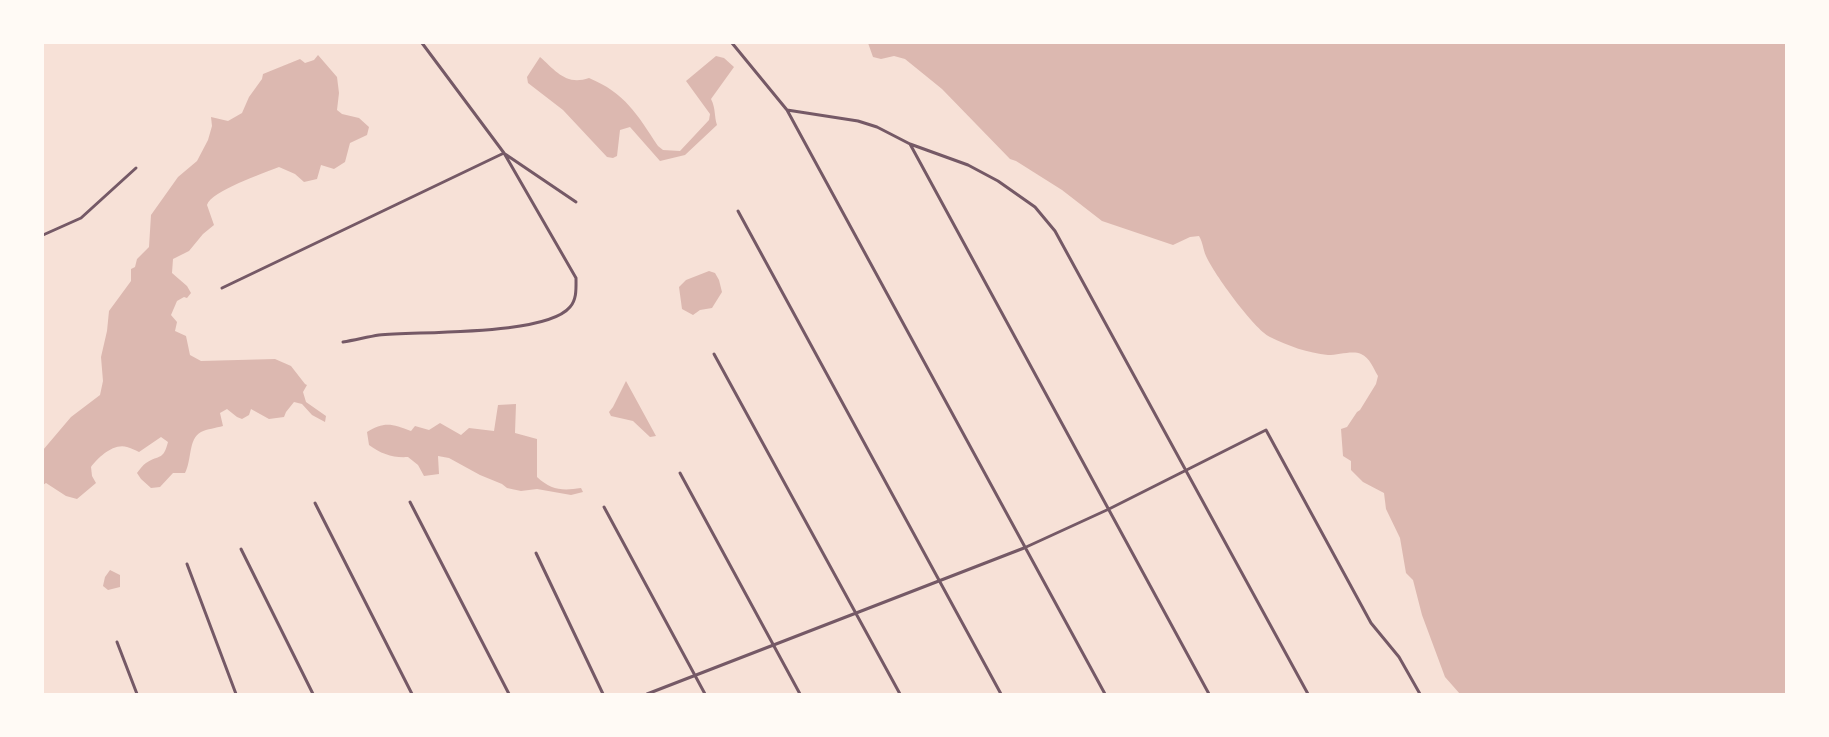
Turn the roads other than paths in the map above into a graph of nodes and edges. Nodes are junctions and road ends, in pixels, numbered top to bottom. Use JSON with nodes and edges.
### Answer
{"nodes":[{"id":1,"x":422,"y":43,"type":"edge"},
{"id":2,"x":732,"y":43,"type":"edge"},
{"id":3,"x":787,"y":110,"type":"junction"},
{"id":4,"x":910,"y":144,"type":"junction"},
{"id":5,"x":504,"y":153,"type":"junction"},
{"id":6,"x":136,"y":168,"type":"dead end"},
{"id":7,"x":576,"y":202,"type":"dead end"},
{"id":8,"x":738,"y":211,"type":"dead end"},
{"id":9,"x":43,"y":235,"type":"edge"},
{"id":10,"x":222,"y":288,"type":"dead end"},
{"id":11,"x":343,"y":342,"type":"dead end"},
{"id":12,"x":714,"y":354,"type":"dead end"},
{"id":13,"x":1186,"y":470,"type":"junction"},
{"id":14,"x":680,"y":473,"type":"dead end"},
{"id":15,"x":410,"y":502,"type":"dead end"},
{"id":16,"x":315,"y":503,"type":"dead end"},
{"id":17,"x":604,"y":507,"type":"dead end"},
{"id":18,"x":1109,"y":509,"type":"junction"},
{"id":19,"x":241,"y":548,"type":"dead end"},
{"id":20,"x":1024,"y":548,"type":"junction"},
{"id":21,"x":536,"y":553,"type":"dead end"},
{"id":22,"x":187,"y":564,"type":"dead end"},
{"id":23,"x":938,"y":581,"type":"junction"},
{"id":24,"x":855,"y":613,"type":"junction"},
{"id":25,"x":117,"y":642,"type":"dead end"},
{"id":26,"x":773,"y":645,"type":"junction"},
{"id":27,"x":694,"y":675,"type":"junction"},
{"id":28,"x":137,"y":694,"type":"edge"},
{"id":29,"x":236,"y":694,"type":"edge"},
{"id":30,"x":314,"y":694,"type":"edge"},
{"id":31,"x":412,"y":694,"type":"edge"},
{"id":32,"x":508,"y":694,"type":"edge"},
{"id":33,"x":603,"y":694,"type":"edge"},
{"id":34,"x":647,"y":694,"type":"edge"},
{"id":35,"x":705,"y":694,"type":"edge"},
{"id":36,"x":800,"y":694,"type":"edge"},
{"id":37,"x":900,"y":694,"type":"edge"},
{"id":38,"x":1001,"y":694,"type":"edge"},
{"id":39,"x":1105,"y":694,"type":"edge"},
{"id":40,"x":1209,"y":694,"type":"edge"},
{"id":41,"x":1308,"y":694,"type":"edge"},
{"id":42,"x":1420,"y":694,"type":"edge"}],
"edges":[{"from":1,"to":5,"type":"lane"},
{"from":2,"to":3,"type":"lane"},
{"from":3,"to":4,"type":"lane"},
{"from":3,"to":20,"type":"lane"},
{"from":4,"to":13,"type":"lane"},
{"from":4,"to":18,"type":"lane"},
{"from":5,"to":7,"type":"lane"},
{"from":5,"to":10,"type":"lane"},
{"from":5,"to":11,"type":"lane"},
{"from":6,"to":9,"type":"lane"},
{"from":8,"to":23,"type":"lane"},
{"from":12,"to":24,"type":"lane"},
{"from":13,"to":18,"type":"lane"},
{"from":13,"to":41,"type":"lane"},
{"from":13,"to":42,"type":"lane"},
{"from":14,"to":26,"type":"lane"},
{"from":15,"to":32,"type":"lane"},
{"from":16,"to":31,"type":"lane"},
{"from":17,"to":27,"type":"lane"},
{"from":18,"to":20,"type":"lane"},
{"from":18,"to":40,"type":"lane"},
{"from":19,"to":30,"type":"lane"},
{"from":20,"to":23,"type":"lane"},
{"from":20,"to":39,"type":"lane"},
{"from":21,"to":33,"type":"lane"},
{"from":22,"to":29,"type":"lane"},
{"from":23,"to":24,"type":"lane"},
{"from":23,"to":38,"type":"lane"},
{"from":24,"to":26,"type":"lane"},
{"from":24,"to":37,"type":"lane"},
{"from":25,"to":28,"type":"lane"},
{"from":26,"to":27,"type":"lane"},
{"from":26,"to":36,"type":"lane"},
{"from":27,"to":34,"type":"lane"},
{"from":27,"to":35,"type":"lane"}]}
